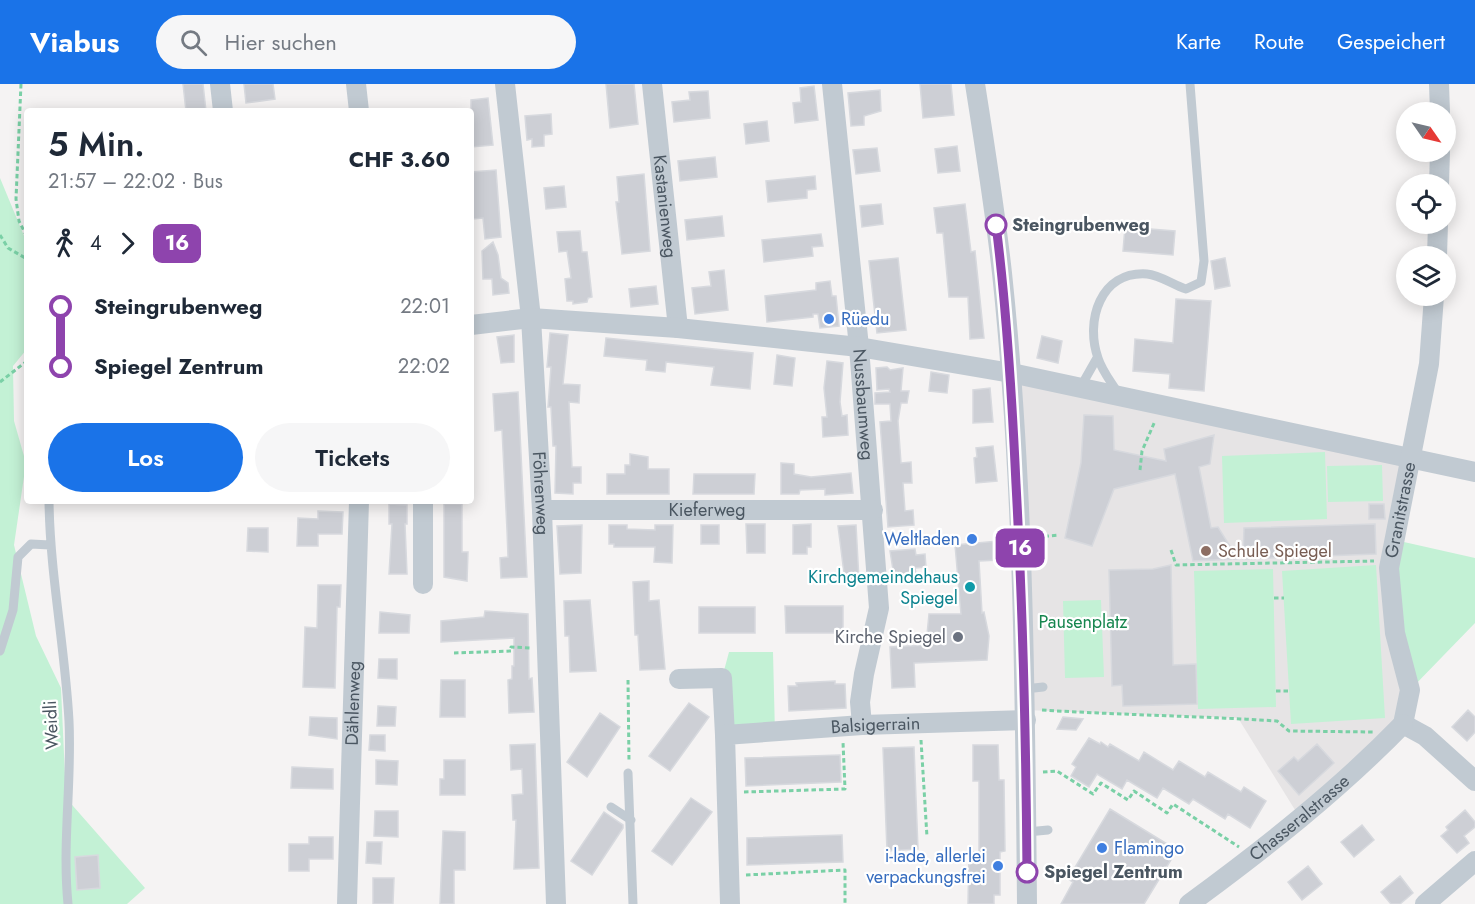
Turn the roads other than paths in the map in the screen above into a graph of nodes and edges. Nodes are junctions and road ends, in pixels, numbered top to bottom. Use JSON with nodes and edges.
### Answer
{"nodes":[{"id":1,"x":220,"y":84,"type":"edge"},
{"id":2,"x":356,"y":84,"type":"edge"},
{"id":3,"x":505,"y":84,"type":"edge"},
{"id":4,"x":652,"y":84,"type":"edge"},
{"id":5,"x":832,"y":84,"type":"edge"},
{"id":6,"x":975,"y":84,"type":"edge"},
{"id":7,"x":1190,"y":84,"type":"edge"},
{"id":8,"x":1439,"y":84,"type":"edge"},
{"id":9,"x":1440,"y":102,"type":"edge"},
{"id":10,"x":223,"y":108,"type":"edge"},
{"id":11,"x":359,"y":108,"type":"edge"},
{"id":12,"x":1433,"y":306,"type":"edge"},
{"id":13,"x":531,"y":318,"type":"junction"},
{"id":14,"x":474,"y":325,"type":"edge"},
{"id":15,"x":678,"y":328,"type":"junction"},
{"id":16,"x":859,"y":347,"type":"junction"},
{"id":17,"x":1098,"y":358,"type":"junction"},
{"id":18,"x":1011,"y":373,"type":"junction"},
{"id":19,"x":1080,"y":388,"type":"junction"},
{"id":20,"x":1120,"y":397,"type":"junction"},
{"id":21,"x":1412,"y":459,"type":"junction"},
{"id":22,"x":1475,"y":472,"type":"edge"},
{"id":23,"x":49,"y":504,"type":"edge"},
{"id":24,"x":359,"y":504,"type":"edge"},
{"id":25,"x":423,"y":504,"type":"edge"},
{"id":26,"x":542,"y":510,"type":"junction"},
{"id":27,"x":873,"y":510,"type":"junction"},
{"id":28,"x":50,"y":545,"type":"junction"},
{"id":29,"x":423,"y":584,"type":"dead end"},
{"id":30,"x":0,"y":651,"type":"edge"},
{"id":31,"x":679,"y":679,"type":"dead end"},
{"id":32,"x":1026,"y":714,"type":"junction"},
{"id":33,"x":862,"y":724,"type":"junction"},
{"id":34,"x":1403,"y":724,"type":"junction"},
{"id":35,"x":725,"y":735,"type":"junction"},
{"id":36,"x":628,"y":773,"type":"road end"},
{"id":37,"x":1475,"y":781,"type":"edge"},
{"id":38,"x":611,"y":807,"type":"dead end"},
{"id":39,"x":631,"y":820,"type":"junction"},
{"id":40,"x":1048,"y":830,"type":"dead end"},
{"id":41,"x":1027,"y":832,"type":"junction"},
{"id":42,"x":1475,"y":861,"type":"edge"},
{"id":43,"x":68,"y":904,"type":"edge"},
{"id":44,"x":347,"y":904,"type":"edge"},
{"id":45,"x":556,"y":904,"type":"edge"},
{"id":46,"x":633,"y":904,"type":"edge"},
{"id":47,"x":729,"y":904,"type":"edge"},
{"id":48,"x":1028,"y":904,"type":"edge"},
{"id":49,"x":1189,"y":904,"type":"edge"},
{"id":50,"x":1425,"y":904,"type":"edge"}],
"edges":[{"from":1,"to":10,"type":"street"},
{"from":2,"to":11,"type":"street"},
{"from":3,"to":13,"type":"street","name":"Föhrenweg"},
{"from":4,"to":15,"type":"street","name":"Kastanienweg"},
{"from":5,"to":16,"type":"street","name":"Nussbaumweg"},
{"from":6,"to":18,"type":"street"},
{"from":7,"to":17,"type":"lane"},
{"from":8,"to":9,"type":"street"},
{"from":12,"to":21,"type":"street","name":"Granitstrasse"},
{"from":13,"to":14,"type":"street"},
{"from":13,"to":15,"type":"street"},
{"from":13,"to":26,"type":"street","name":"Föhrenweg"},
{"from":15,"to":16,"type":"street"},
{"from":16,"to":18,"type":"street"},
{"from":16,"to":27,"type":"street","name":"Nussbaumweg"},
{"from":17,"to":19,"type":"lane"},
{"from":17,"to":20,"type":"lane"},
{"from":18,"to":19,"type":"street"},
{"from":18,"to":32,"type":"street"},
{"from":19,"to":20,"type":"street"},
{"from":20,"to":21,"type":"street"},
{"from":21,"to":22,"type":"street"},
{"from":21,"to":34,"type":"street","name":"Granitstrasse"},
{"from":23,"to":28,"type":"lane","name":"Weidli"},
{"from":24,"to":44,"type":"street","name":"Dählenweg"},
{"from":25,"to":29,"type":"street"},
{"from":26,"to":27,"type":"street","name":"Kieferweg"},
{"from":26,"to":45,"type":"street","name":"Föhrenweg"},
{"from":27,"to":33,"type":"street","name":"Nussbaumweg"},
{"from":28,"to":30,"type":"lane"},
{"from":28,"to":43,"type":"lane","name":"Weidli"},
{"from":31,"to":35,"type":"street"},
{"from":32,"to":33,"type":"street","name":"Balsigerrain"},
{"from":32,"to":41,"type":"street"},
{"from":33,"to":35,"type":"street","name":"Balsigerrain"},
{"from":34,"to":37,"type":"street"},
{"from":34,"to":49,"type":"street","name":"Chasseralstrasse"},
{"from":35,"to":47,"type":"street"},
{"from":36,"to":39,"type":"lane"},
{"from":38,"to":39,"type":"lane"},
{"from":39,"to":46,"type":"lane"},
{"from":40,"to":41,"type":"lane"},
{"from":41,"to":48,"type":"street"},
{"from":42,"to":50,"type":"street"}]}
